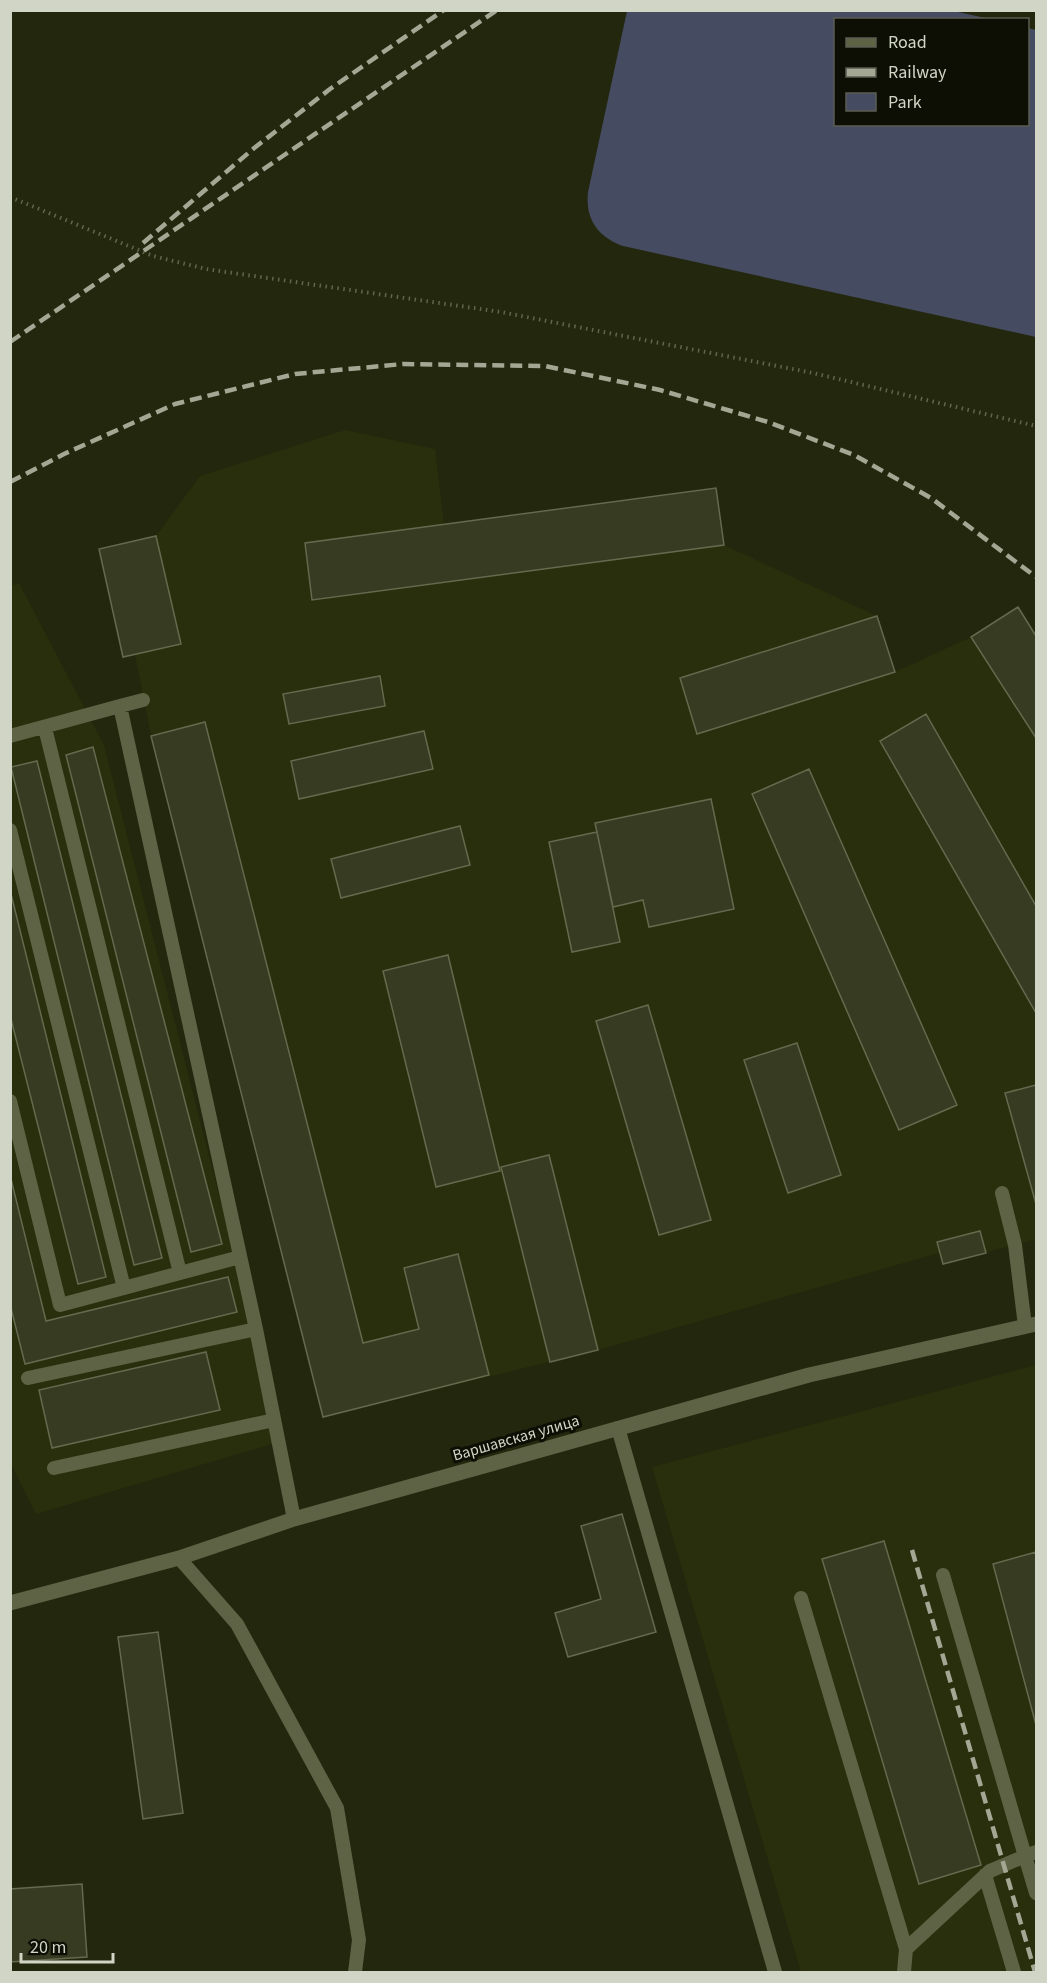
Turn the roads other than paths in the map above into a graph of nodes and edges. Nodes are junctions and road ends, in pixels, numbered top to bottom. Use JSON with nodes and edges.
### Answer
{"nodes":[{"id":1,"x":143,"y":700,"type":"dead end"},
{"id":2,"x":120,"y":706,"type":"junction"},
{"id":3,"x":45,"y":728,"type":"junction"},
{"id":4,"x":10,"y":736,"type":"edge"},
{"id":5,"x":10,"y":830,"type":"edge"},
{"id":6,"x":10,"y":1101,"type":"edge"},
{"id":7,"x":1002,"y":1193,"type":"dead end"},
{"id":8,"x":240,"y":1257,"type":"junction"},
{"id":9,"x":180,"y":1273,"type":"junction"},
{"id":10,"x":124,"y":1288,"type":"junction"},
{"id":11,"x":1031,"y":1325,"type":"edge"},
{"id":12,"x":256,"y":1329,"type":"junction"},
{"id":13,"x":28,"y":1378,"type":"dead end"},
{"id":14,"x":274,"y":1420,"type":"junction"},
{"id":15,"x":618,"y":1428,"type":"junction"},
{"id":16,"x":54,"y":1468,"type":"dead end"},
{"id":17,"x":294,"y":1519,"type":"junction"},
{"id":18,"x":179,"y":1558,"type":"junction"},
{"id":19,"x":943,"y":1575,"type":"dead end"},
{"id":20,"x":801,"y":1598,"type":"dead end"},
{"id":21,"x":10,"y":1603,"type":"edge"},
{"id":22,"x":1031,"y":1854,"type":"edge"},
{"id":23,"x":985,"y":1875,"type":"junction"},
{"id":24,"x":1036,"y":1893,"type":"edge"},
{"id":25,"x":906,"y":1949,"type":"junction"},
{"id":26,"x":356,"y":1972,"type":"edge"},
{"id":27,"x":775,"y":1972,"type":"edge"},
{"id":28,"x":904,"y":1972,"type":"edge"},
{"id":29,"x":1014,"y":1972,"type":"edge"}],
"edges":[{"from":1,"to":2,"type":"lane"},
{"from":2,"to":3,"type":"lane"},
{"from":2,"to":8,"type":"lane"},
{"from":3,"to":4,"type":"lane"},
{"from":3,"to":9,"type":"lane"},
{"from":5,"to":10,"type":"lane"},
{"from":6,"to":10,"type":"lane"},
{"from":7,"to":11,"type":"lane"},
{"from":8,"to":9,"type":"lane"},
{"from":8,"to":12,"type":"lane"},
{"from":9,"to":10,"type":"lane"},
{"from":11,"to":15,"type":"street","name":"Варшавская улица"},
{"from":12,"to":13,"type":"lane"},
{"from":12,"to":14,"type":"lane"},
{"from":14,"to":16,"type":"lane"},
{"from":14,"to":17,"type":"lane"},
{"from":15,"to":17,"type":"street","name":"Варшавская улица"},
{"from":15,"to":27,"type":"lane"},
{"from":17,"to":18,"type":"street","name":"Варшавская улица"},
{"from":18,"to":21,"type":"street","name":"Варшавская улица"},
{"from":18,"to":26,"type":"lane"},
{"from":19,"to":22,"type":"lane"},
{"from":20,"to":25,"type":"lane"},
{"from":22,"to":23,"type":"lane"},
{"from":22,"to":24,"type":"lane"},
{"from":23,"to":25,"type":"lane"},
{"from":23,"to":29,"type":"lane"},
{"from":25,"to":28,"type":"lane"}]}
